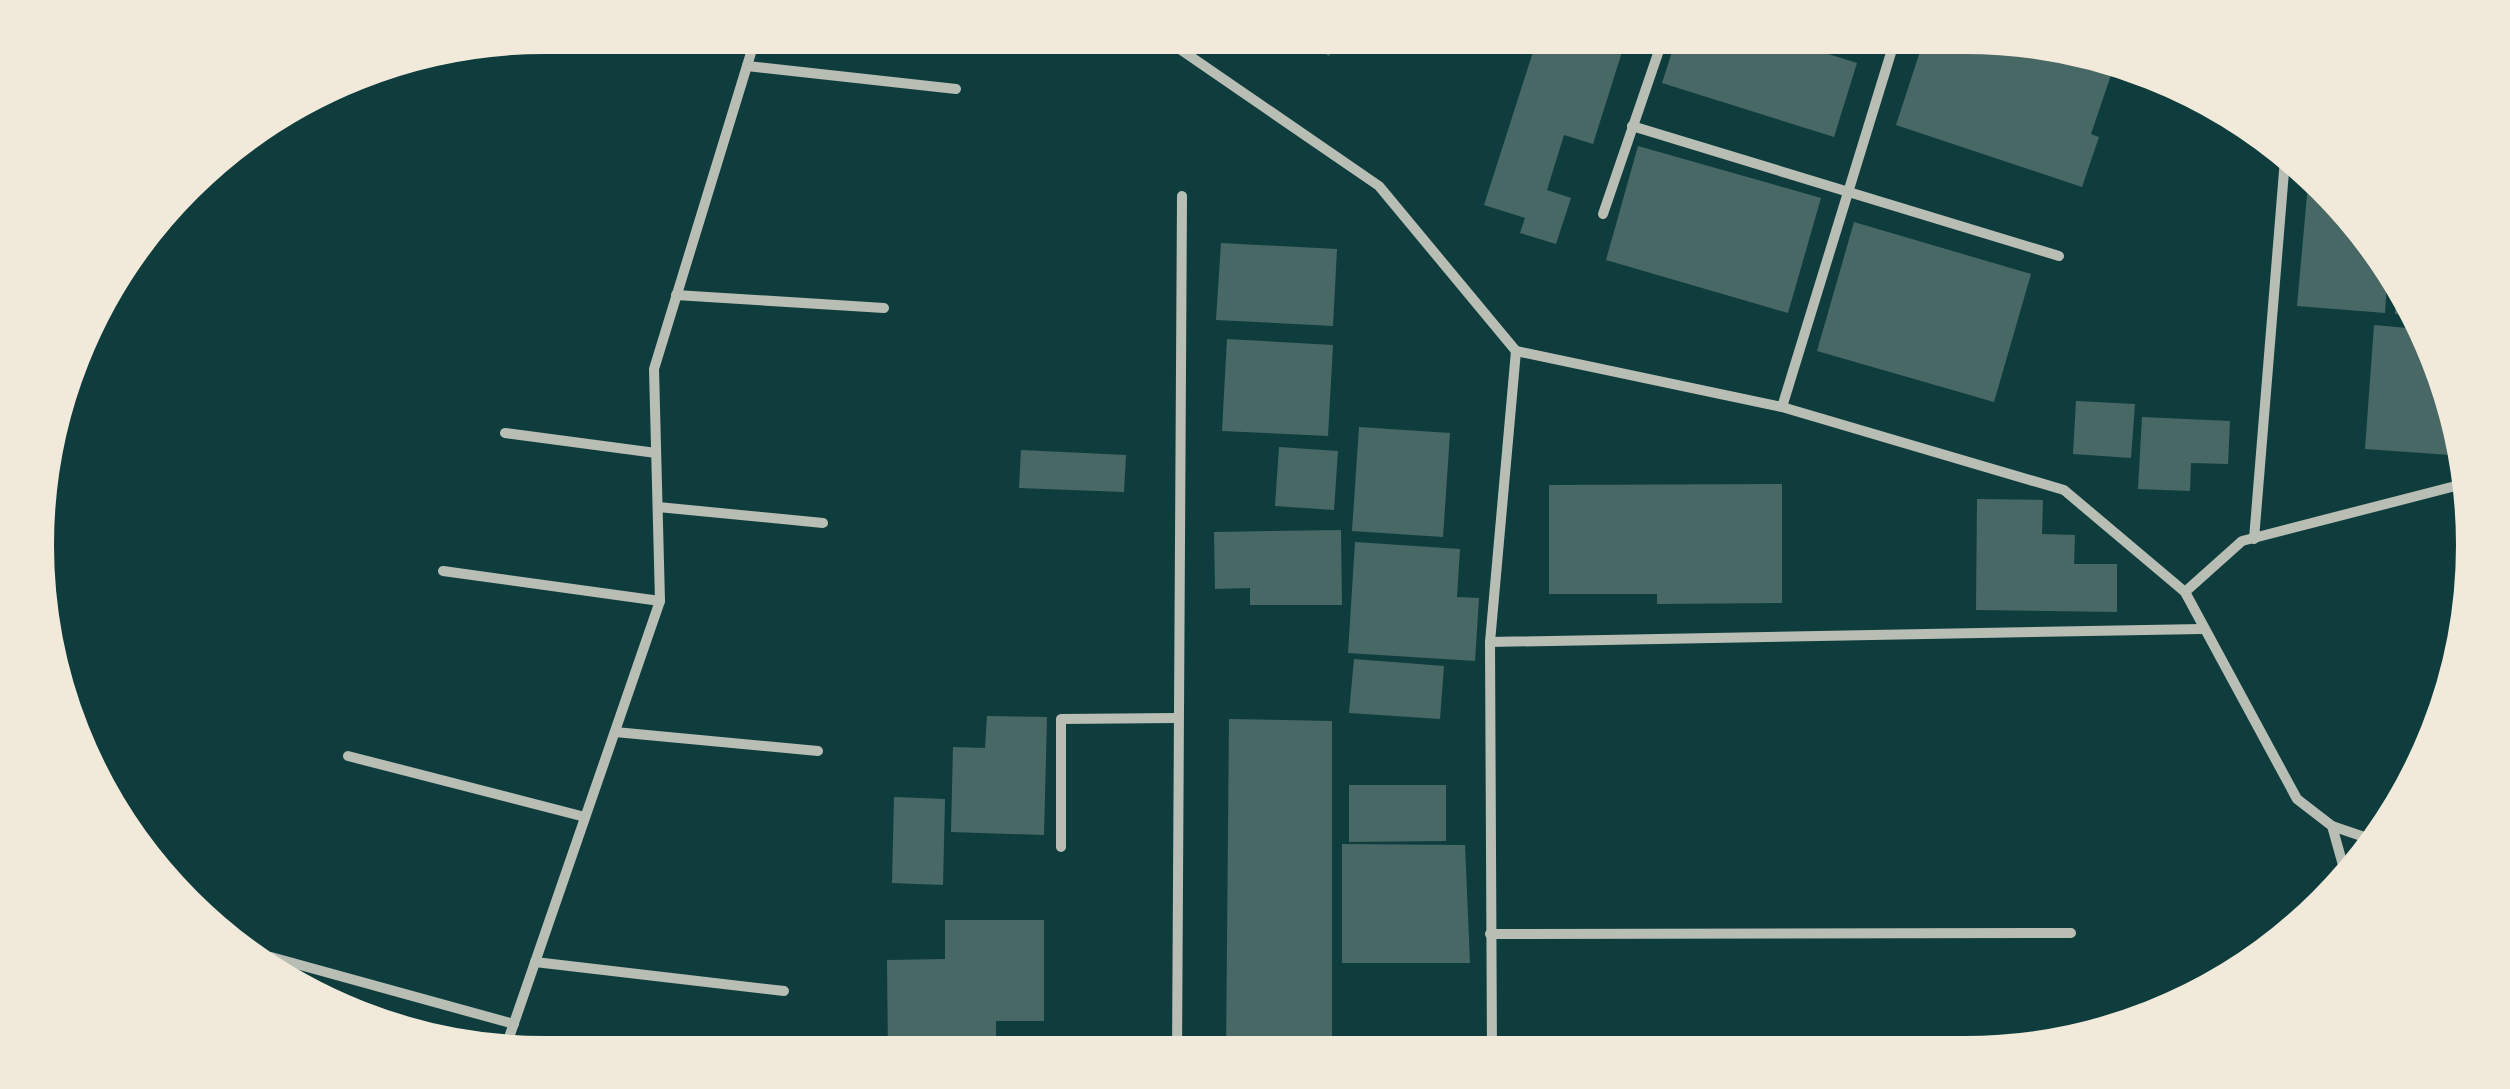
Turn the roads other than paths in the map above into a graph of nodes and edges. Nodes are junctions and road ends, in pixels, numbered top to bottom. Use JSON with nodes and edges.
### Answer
{"nodes":[{"id":1,"x":752,"y":48,"type":"edge"},
{"id":2,"x":1178,"y":48,"type":"edge"},
{"id":3,"x":1660,"y":48,"type":"edge"},
{"id":4,"x":1893,"y":48,"type":"edge"},
{"id":5,"x":747,"y":66,"type":"junction"},
{"id":6,"x":956,"y":88,"type":"dead end"},
{"id":7,"x":1632,"y":126,"type":"junction"},
{"id":8,"x":2285,"y":164,"type":"edge"},
{"id":9,"x":1849,"y":192,"type":"junction"},
{"id":10,"x":1182,"y":196,"type":"dead end"},
{"id":11,"x":1603,"y":214,"type":"dead end"},
{"id":12,"x":2059,"y":256,"type":"dead end"},
{"id":13,"x":676,"y":296,"type":"junction"},
{"id":14,"x":884,"y":308,"type":"dead end"},
{"id":15,"x":1516,"y":351,"type":"junction"},
{"id":16,"x":1782,"y":407,"type":"junction"},
{"id":17,"x":506,"y":433,"type":"dead end"},
{"id":18,"x":656,"y":454,"type":"junction"},
{"id":19,"x":2458,"y":485,"type":"edge"},
{"id":20,"x":658,"y":507,"type":"junction"},
{"id":21,"x":822,"y":523,"type":"dead end"},
{"id":22,"x":2254,"y":538,"type":"junction"},
{"id":23,"x":443,"y":571,"type":"dead end"},
{"id":24,"x":2184,"y":592,"type":"junction"},
{"id":25,"x":660,"y":601,"type":"junction"},
{"id":26,"x":2202,"y":629,"type":"junction"},
{"id":27,"x":1490,"y":642,"type":"junction"},
{"id":28,"x":1177,"y":718,"type":"junction"},
{"id":29,"x":615,"y":732,"type":"junction"},
{"id":30,"x":818,"y":751,"type":"dead end"},
{"id":31,"x":348,"y":756,"type":"dead end"},
{"id":32,"x":585,"y":817,"type":"junction"},
{"id":33,"x":2332,"y":826,"type":"junction"},
{"id":34,"x":2367,"y":838,"type":"edge"},
{"id":35,"x":1061,"y":846,"type":"dead end"},
{"id":36,"x":2343,"y":867,"type":"edge"},
{"id":37,"x":2071,"y":933,"type":"dead end"},
{"id":38,"x":1490,"y":934,"type":"junction"},
{"id":39,"x":272,"y":957,"type":"dead end"},
{"id":40,"x":535,"y":962,"type":"junction"},
{"id":41,"x":784,"y":991,"type":"dead end"},
{"id":42,"x":514,"y":1024,"type":"junction"},
{"id":43,"x":508,"y":1040,"type":"edge"},
{"id":44,"x":1177,"y":1042,"type":"edge"},
{"id":45,"x":1492,"y":1042,"type":"edge"}],
"edges":[{"from":1,"to":5,"type":"street"},
{"from":2,"to":15,"type":"street"},
{"from":3,"to":7,"type":"street"},
{"from":4,"to":9,"type":"street"},
{"from":5,"to":6,"type":"street"},
{"from":5,"to":13,"type":"street"},
{"from":7,"to":9,"type":"street"},
{"from":7,"to":11,"type":"street"},
{"from":8,"to":22,"type":"street"},
{"from":9,"to":12,"type":"street"},
{"from":9,"to":16,"type":"street"},
{"from":10,"to":28,"type":"street"},
{"from":13,"to":14,"type":"street"},
{"from":13,"to":18,"type":"street"},
{"from":15,"to":16,"type":"street"},
{"from":15,"to":27,"type":"street"},
{"from":16,"to":24,"type":"street"},
{"from":17,"to":18,"type":"street"},
{"from":18,"to":20,"type":"street"},
{"from":19,"to":22,"type":"street"},
{"from":20,"to":21,"type":"street"},
{"from":20,"to":25,"type":"street"},
{"from":22,"to":24,"type":"street"},
{"from":23,"to":25,"type":"street"},
{"from":24,"to":26,"type":"street"},
{"from":25,"to":29,"type":"street"},
{"from":26,"to":27,"type":"street"},
{"from":26,"to":33,"type":"street"},
{"from":27,"to":38,"type":"street"},
{"from":28,"to":35,"type":"street"},
{"from":28,"to":44,"type":"street"},
{"from":29,"to":30,"type":"street"},
{"from":29,"to":32,"type":"street"},
{"from":31,"to":32,"type":"street"},
{"from":32,"to":40,"type":"street"},
{"from":33,"to":34,"type":"street"},
{"from":33,"to":36,"type":"street"},
{"from":37,"to":38,"type":"street"},
{"from":38,"to":45,"type":"street"},
{"from":39,"to":42,"type":"street"},
{"from":40,"to":41,"type":"street"},
{"from":40,"to":42,"type":"street"},
{"from":42,"to":43,"type":"street"}]}
